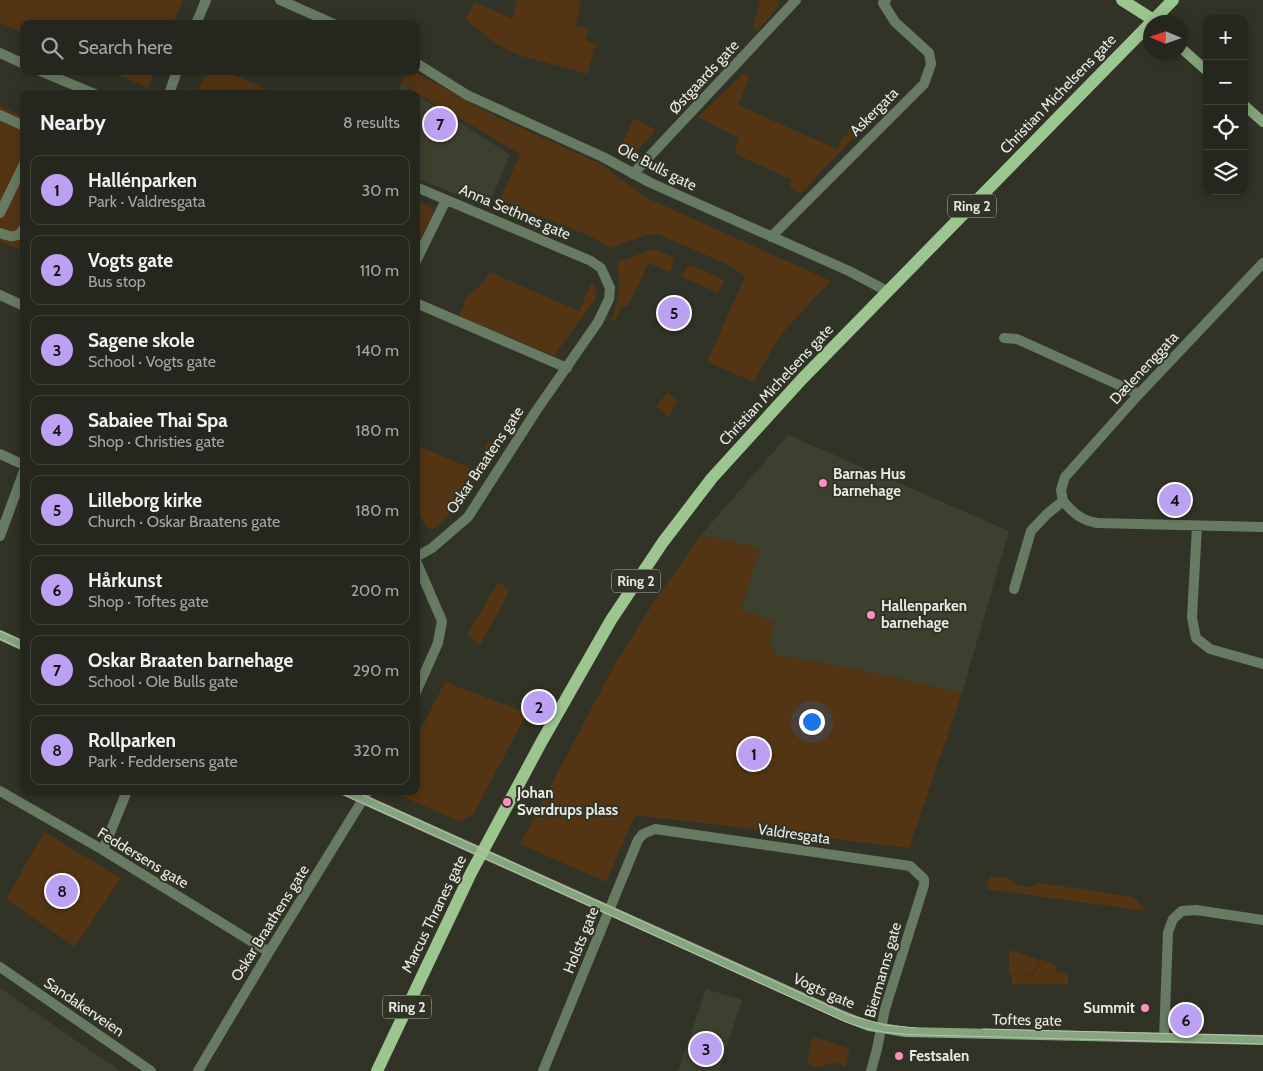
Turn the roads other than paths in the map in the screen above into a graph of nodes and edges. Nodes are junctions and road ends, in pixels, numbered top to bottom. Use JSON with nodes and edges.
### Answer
{"nodes":[{"id":1,"x":206,"y":0,"type":"edge"},
{"id":2,"x":280,"y":0,"type":"edge"},
{"id":3,"x":796,"y":0,"type":"edge"},
{"id":4,"x":872,"y":0,"type":"edge"},
{"id":5,"x":1122,"y":0,"type":"edge"},
{"id":6,"x":1142,"y":0,"type":"edge"},
{"id":7,"x":1173,"y":0,"type":"edge"},
{"id":8,"x":885,"y":1,"type":"edge"},
{"id":9,"x":1145,"y":15,"type":"edge"},
{"id":10,"x":1151,"y":15,"type":"edge"},
{"id":11,"x":1159,"y":15,"type":"edge"},
{"id":12,"x":198,"y":20,"type":"edge"},
{"id":13,"x":325,"y":20,"type":"edge"},
{"id":14,"x":1143,"y":32,"type":"edge"},
{"id":15,"x":0,"y":53,"type":"edge"},
{"id":16,"x":1188,"y":54,"type":"edge"},
{"id":17,"x":20,"y":62,"type":"edge"},
{"id":18,"x":420,"y":66,"type":"edge"},
{"id":19,"x":1203,"y":67,"type":"edge"},
{"id":20,"x":50,"y":75,"type":"edge"},
{"id":21,"x":176,"y":75,"type":"edge"},
{"id":22,"x":85,"y":90,"type":"edge"},
{"id":23,"x":170,"y":90,"type":"edge"},
{"id":24,"x":1248,"y":109,"type":"edge"},
{"id":25,"x":0,"y":115,"type":"edge"},
{"id":26,"x":1263,"y":122,"type":"edge"},
{"id":27,"x":20,"y":124,"type":"edge"},
{"id":28,"x":20,"y":172,"type":"edge"},
{"id":29,"x":634,"y":174,"type":"junction"},
{"id":30,"x":420,"y":189,"type":"edge"},
{"id":31,"x":446,"y":200,"type":"junction"},
{"id":32,"x":0,"y":213,"type":"edge"},
{"id":33,"x":0,"y":233,"type":"edge"},
{"id":34,"x":20,"y":233,"type":"edge"},
{"id":35,"x":771,"y":237,"type":"junction"},
{"id":36,"x":420,"y":253,"type":"edge"},
{"id":37,"x":1263,"y":263,"type":"edge"},
{"id":38,"x":601,"y":268,"type":"joint"},
{"id":39,"x":888,"y":292,"type":"junction"},
{"id":40,"x":0,"y":295,"type":"edge"},
{"id":41,"x":20,"y":304,"type":"edge"},
{"id":42,"x":420,"y":305,"type":"edge"},
{"id":43,"x":1004,"y":338,"type":"dead end"},
{"id":44,"x":567,"y":368,"type":"junction"},
{"id":45,"x":1138,"y":394,"type":"junction"},
{"id":46,"x":0,"y":454,"type":"edge"},
{"id":47,"x":20,"y":464,"type":"edge"},
{"id":48,"x":20,"y":482,"type":"edge"},
{"id":49,"x":1063,"y":501,"type":"junction"},
{"id":50,"x":1197,"y":526,"type":"junction"},
{"id":51,"x":1263,"y":527,"type":"edge"},
{"id":52,"x":0,"y":536,"type":"edge"},
{"id":53,"x":420,"y":555,"type":"edge"},
{"id":54,"x":420,"y":570,"type":"edge"},
{"id":55,"x":1014,"y":589,"type":"dead end"},
{"id":56,"x":0,"y":635,"type":"edge"},
{"id":57,"x":20,"y":644,"type":"edge"},
{"id":58,"x":1263,"y":664,"type":"edge"},
{"id":59,"x":420,"y":683,"type":"edge"},
{"id":60,"x":0,"y":791,"type":"edge"},
{"id":61,"x":124,"y":795,"type":"edge"},
{"id":62,"x":366,"y":795,"type":"edge"},
{"id":63,"x":655,"y":829,"type":"joint"},
{"id":64,"x":102,"y":850,"type":"junction"},
{"id":65,"x":483,"y":853,"type":"junction"},
{"id":66,"x":924,"y":879,"type":"joint"},
{"id":67,"x":609,"y":910,"type":"junction"},
{"id":68,"x":1263,"y":920,"type":"edge"},
{"id":69,"x":269,"y":952,"type":"junction"},
{"id":70,"x":0,"y":967,"type":"edge"},
{"id":71,"x":882,"y":1029,"type":"junction"},
{"id":72,"x":1164,"y":1038,"type":"junction"},
{"id":73,"x":1263,"y":1040,"type":"edge"},
{"id":74,"x":151,"y":1071,"type":"edge"},
{"id":75,"x":198,"y":1071,"type":"edge"},
{"id":76,"x":377,"y":1071,"type":"edge"},
{"id":77,"x":543,"y":1071,"type":"edge"},
{"id":78,"x":871,"y":1071,"type":"edge"}],
"edges":[{"from":1,"to":12,"type":"street"},
{"from":2,"to":13,"type":"street"},
{"from":3,"to":29,"type":"street","name":"Østgaards gate"},
{"from":4,"to":8,"type":"street"},
{"from":5,"to":9,"type":"main road"},
{"from":6,"to":10,"type":"main road"},
{"from":7,"to":11,"type":"main road","name":"Christian Michelsens gate","number":"Ring 2"},
{"from":8,"to":35,"type":"street","name":"Askergata"},
{"from":14,"to":39,"type":"main road","name":"Christian Michelsens gate","number":"Ring 2"},
{"from":15,"to":17,"type":"street"},
{"from":16,"to":19,"type":"main road"},
{"from":18,"to":29,"type":"street","name":"Ole Bulls gate"},
{"from":20,"to":22,"type":"street"},
{"from":21,"to":23,"type":"street"},
{"from":24,"to":26,"type":"main road"},
{"from":25,"to":27,"type":"street"},
{"from":28,"to":32,"type":"street"},
{"from":29,"to":35,"type":"street","name":"Ole Bulls gate"},
{"from":30,"to":31,"type":"street","name":"Anna Sethnes gate"},
{"from":31,"to":36,"type":"street"},
{"from":31,"to":38,"type":"street","name":"Anna Sethnes gate"},
{"from":33,"to":34,"type":"street"},
{"from":35,"to":39,"type":"street","name":"Ole Bulls gate"},
{"from":37,"to":45,"type":"street","name":"Dælenenggata"},
{"from":38,"to":44,"type":"street","name":"Oskar Braatens gate"},
{"from":39,"to":65,"type":"main road","name":"Christian Michelsens gate","number":"Ring 2"},
{"from":40,"to":41,"type":"street"},
{"from":42,"to":44,"type":"street"},
{"from":43,"to":45,"type":"street"},
{"from":44,"to":53,"type":"street","name":"Oskar Braatens gate"},
{"from":45,"to":49,"type":"street","name":"Dælenenggata"},
{"from":46,"to":47,"type":"street"},
{"from":48,"to":52,"type":"street"},
{"from":49,"to":50,"type":"street"},
{"from":49,"to":55,"type":"street"},
{"from":50,"to":51,"type":"street"},
{"from":50,"to":58,"type":"street"},
{"from":54,"to":59,"type":"street"},
{"from":56,"to":57,"type":"main road"},
{"from":60,"to":64,"type":"street","name":"Feddersens gate"},
{"from":61,"to":64,"type":"street"},
{"from":62,"to":65,"type":"main road","name":"Vogts gate"},
{"from":62,"to":69,"type":"street","name":"Oskar Braathens gate"},
{"from":63,"to":66,"type":"street","name":"Valdresgata"},
{"from":63,"to":67,"type":"street","name":"Holsts gate"},
{"from":64,"to":69,"type":"street","name":"Feddersens gate"},
{"from":65,"to":67,"type":"main road","name":"Vogts gate"},
{"from":65,"to":76,"type":"main road","name":"Marcus Thranes gate","number":"Ring 2"},
{"from":66,"to":71,"type":"street","name":"Biermanns gate"},
{"from":67,"to":71,"type":"main road","name":"Vogts gate"},
{"from":67,"to":77,"type":"street","name":"Holsts gate"},
{"from":68,"to":72,"type":"street"},
{"from":69,"to":75,"type":"street","name":"Oskar Braathens gate"},
{"from":70,"to":74,"type":"street","name":"Sandakerveien"},
{"from":71,"to":72,"type":"main road","name":"Toftes gate"},
{"from":71,"to":78,"type":"street","name":"Biermanns gate"},
{"from":72,"to":73,"type":"main road","name":"Toftes gate"}]}
